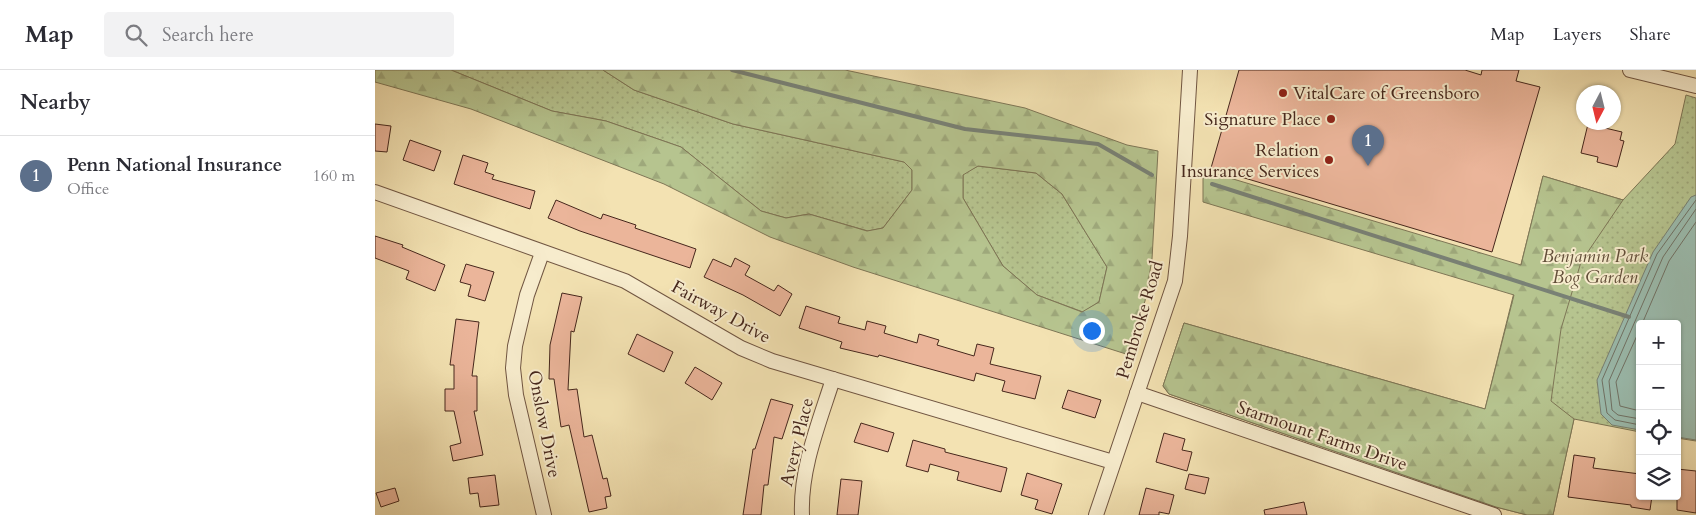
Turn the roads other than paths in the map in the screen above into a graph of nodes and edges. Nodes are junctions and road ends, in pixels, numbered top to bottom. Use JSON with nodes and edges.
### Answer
{"nodes":[{"id":1,"x":1190,"y":70,"type":"edge"},
{"id":2,"x":1631,"y":70,"type":"edge"},
{"id":3,"x":1696,"y":86,"type":"edge"},
{"id":4,"x":375,"y":192,"type":"edge"},
{"id":5,"x":542,"y":253,"type":"junction"},
{"id":6,"x":833,"y":379,"type":"junction"},
{"id":7,"x":1137,"y":393,"type":"junction"},
{"id":8,"x":1113,"y":462,"type":"junction"},
{"id":9,"x":544,"y":515,"type":"edge"},
{"id":10,"x":802,"y":515,"type":"edge"},
{"id":11,"x":1096,"y":515,"type":"edge"},
{"id":12,"x":1494,"y":515,"type":"edge"}],
"edges":[{"from":1,"to":7,"type":"street","name":"Pembroke Road"},
{"from":2,"to":3,"type":"street"},
{"from":4,"to":5,"type":"street","name":"Fairway Drive"},
{"from":5,"to":6,"type":"street","name":"Fairway Drive"},
{"from":5,"to":9,"type":"street","name":"Onslow Drive"},
{"from":6,"to":8,"type":"street","name":"Fairway Drive"},
{"from":6,"to":10,"type":"street","name":"Avery Place"},
{"from":7,"to":8,"type":"street","name":"Pembroke Road"},
{"from":7,"to":12,"type":"street","name":"Starmount Farms Drive"},
{"from":8,"to":11,"type":"street","name":"Pembroke Road"}]}
